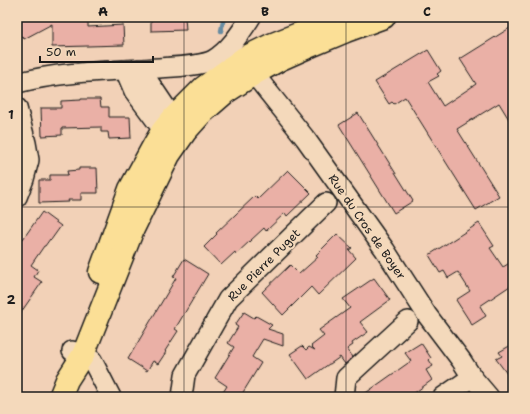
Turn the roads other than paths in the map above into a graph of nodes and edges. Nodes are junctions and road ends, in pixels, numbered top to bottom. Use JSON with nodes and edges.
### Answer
{"nodes":[{"id":1,"x":251,"y":17,"type":"edge"},
{"id":2,"x":339,"y":17,"type":"edge"},
{"id":3,"x":384,"y":17,"type":"edge"},
{"id":4,"x":249,"y":66,"type":"junction"},
{"id":5,"x":132,"y":70,"type":"junction"},
{"id":6,"x":17,"y":83,"type":"edge"},
{"id":7,"x":17,"y":108,"type":"edge"},
{"id":8,"x":203,"y":112,"type":"junction"},
{"id":9,"x":170,"y":126,"type":"junction"},
{"id":10,"x":169,"y":155,"type":"junction"},
{"id":11,"x":17,"y":197,"type":"edge"},
{"id":12,"x":326,"y":203,"type":"dead end"},
{"id":13,"x":408,"y":321,"type":"dead end"},
{"id":14,"x":77,"y":353,"type":"junction"},
{"id":15,"x":472,"y":377,"type":"junction"},
{"id":16,"x":64,"y":389,"type":"edge"},
{"id":17,"x":111,"y":397,"type":"edge"},
{"id":18,"x":182,"y":397,"type":"edge"},
{"id":19,"x":344,"y":397,"type":"edge"},
{"id":20,"x":443,"y":397,"type":"edge"},
{"id":21,"x":489,"y":397,"type":"edge"}],
"edges":[{"from":1,"to":5,"type":"street"},
{"from":2,"to":4,"type":"main road"},
{"from":3,"to":4,"type":"main road"},
{"from":4,"to":8,"type":"main road"},
{"from":4,"to":9,"type":"main road"},
{"from":4,"to":15,"type":"street","name":"Rue du Cros de Boyer"},
{"from":5,"to":6,"type":"street"},
{"from":5,"to":9,"type":"street"},
{"from":7,"to":11,"type":"street"},
{"from":8,"to":9,"type":"street"},
{"from":8,"to":10,"type":"main road"},
{"from":9,"to":10,"type":"street"},
{"from":9,"to":14,"type":"main road"},
{"from":10,"to":14,"type":"main road"},
{"from":12,"to":18,"type":"street","name":"Rue Pierre Puget"},
{"from":13,"to":19,"type":"street"},
{"from":14,"to":16,"type":"main road"},
{"from":14,"to":17,"type":"street"},
{"from":15,"to":20,"type":"street"},
{"from":15,"to":21,"type":"street","name":"Rue du Cros de Boyer"}]}
